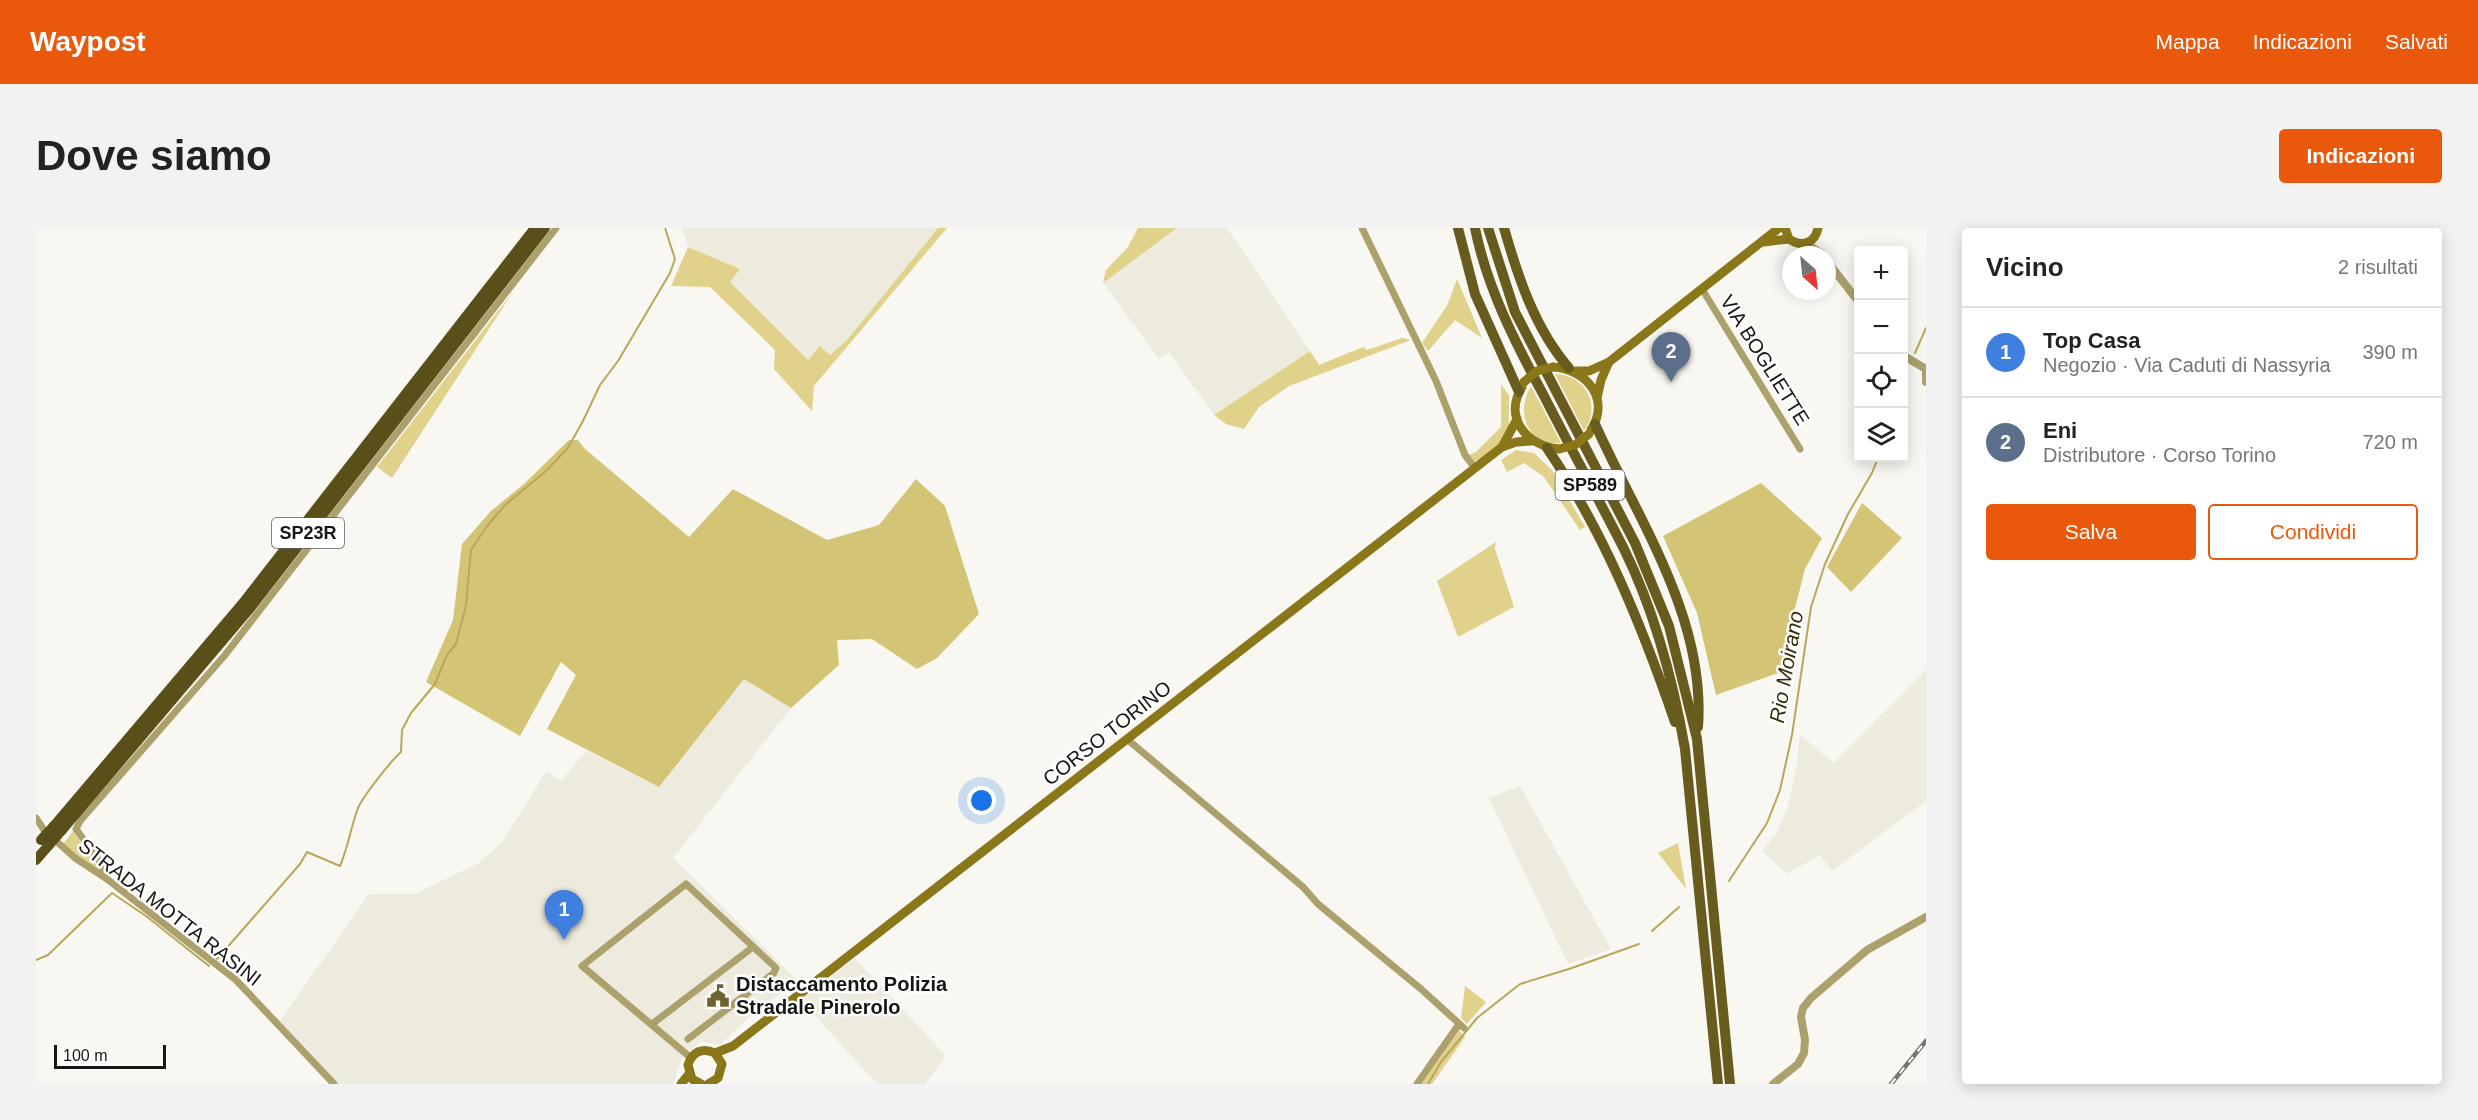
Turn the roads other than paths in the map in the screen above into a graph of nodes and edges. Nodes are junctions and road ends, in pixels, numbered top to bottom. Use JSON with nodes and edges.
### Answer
{"nodes":[{"id":1,"x":535,"y":228,"type":"edge"},
{"id":2,"x":545,"y":228,"type":"edge"},
{"id":3,"x":556,"y":228,"type":"edge"},
{"id":4,"x":1362,"y":228,"type":"edge"},
{"id":5,"x":1458,"y":228,"type":"edge"},
{"id":6,"x":1475,"y":228,"type":"edge"},
{"id":7,"x":1488,"y":228,"type":"edge"},
{"id":8,"x":1504,"y":228,"type":"edge"},
{"id":9,"x":1779,"y":228,"type":"edge"},
{"id":10,"x":1785,"y":228,"type":"edge"},
{"id":11,"x":1817,"y":231,"type":"edge"},
{"id":12,"x":1789,"y":240,"type":"junction"},
{"id":13,"x":1764,"y":242,"type":"junction"},
{"id":14,"x":1800,"y":244,"type":"junction"},
{"id":15,"x":1810,"y":246,"type":"edge"},
{"id":16,"x":1817,"y":246,"type":"edge"},
{"id":17,"x":1836,"y":273,"type":"edge"},
{"id":18,"x":1702,"y":290,"type":"junction"},
{"id":19,"x":1857,"y":300,"type":"edge"},
{"id":20,"x":1908,"y":358,"type":"edge"},
{"id":21,"x":1609,"y":362,"type":"junction"},
{"id":22,"x":1926,"y":369,"type":"edge"},
{"id":23,"x":1573,"y":370,"type":"junction"},
{"id":24,"x":1926,"y":382,"type":"edge"},
{"id":25,"x":1522,"y":387,"type":"junction"},
{"id":26,"x":1597,"y":398,"type":"junction"},
{"id":27,"x":1517,"y":419,"type":"junction"},
{"id":28,"x":1595,"y":424,"type":"junction"},
{"id":29,"x":1532,"y":441,"type":"junction"},
{"id":30,"x":1502,"y":447,"type":"junction"},
{"id":31,"x":1547,"y":448,"type":"junction"},
{"id":32,"x":1800,"y":449,"type":"dead end"},
{"id":33,"x":1475,"y":468,"type":"junction"},
{"id":34,"x":1697,"y":739,"type":"junction"},
{"id":35,"x":1128,"y":740,"type":"junction"},
{"id":36,"x":1684,"y":749,"type":"junction"},
{"id":37,"x":36,"y":818,"type":"edge"},
{"id":38,"x":58,"y":828,"type":"junction"},
{"id":39,"x":42,"y":844,"type":"edge"},
{"id":40,"x":36,"y":860,"type":"edge"},
{"id":41,"x":107,"y":879,"type":"junction"},
{"id":42,"x":1926,"y":917,"type":"edge"},
{"id":43,"x":753,"y":947,"type":"junction"},
{"id":44,"x":652,"y":1024,"type":"junction"},
{"id":45,"x":688,"y":1039,"type":"dead end"},
{"id":46,"x":733,"y":1046,"type":"junction"},
{"id":47,"x":715,"y":1053,"type":"junction"},
{"id":48,"x":691,"y":1058,"type":"junction"},
{"id":49,"x":722,"y":1064,"type":"junction"},
{"id":50,"x":689,"y":1074,"type":"junction"},
{"id":51,"x":697,"y":1083,"type":"edge"},
{"id":52,"x":334,"y":1084,"type":"edge"},
{"id":53,"x":681,"y":1084,"type":"edge"},
{"id":54,"x":708,"y":1084,"type":"edge"},
{"id":55,"x":1417,"y":1084,"type":"edge"},
{"id":56,"x":1718,"y":1084,"type":"edge"},
{"id":57,"x":1730,"y":1084,"type":"edge"},
{"id":58,"x":1773,"y":1084,"type":"edge"}],
"edges":[{"from":1,"to":38,"type":"highway","number":"SP23R"},
{"from":2,"to":38,"type":"highway","number":"SP23R"},
{"from":3,"to":41,"type":"street"},
{"from":4,"to":33,"type":"street"},
{"from":5,"to":25,"type":"main road"},
{"from":6,"to":36,"type":"main road","number":"SP589"},
{"from":7,"to":34,"type":"main road","number":"SP589"},
{"from":8,"to":23,"type":"main road"},
{"from":9,"to":13,"type":"main road"},
{"from":10,"to":12,"type":"main road"},
{"from":11,"to":14,"type":"main road"},
{"from":11,"to":16,"type":"street"},
{"from":12,"to":13,"type":"main road"},
{"from":12,"to":14,"type":"main road"},
{"from":13,"to":18,"type":"main road"},
{"from":14,"to":15,"type":"street"},
{"from":17,"to":19,"type":"street"},
{"from":18,"to":21,"type":"main road"},
{"from":18,"to":32,"type":"street","name":"VIA BOGLIETTE"},
{"from":20,"to":22,"type":"street"},
{"from":21,"to":23,"type":"main road"},
{"from":21,"to":26,"type":"main road"},
{"from":22,"to":24,"type":"street"},
{"from":23,"to":25,"type":"main road","bridge":true},
{"from":23,"to":26,"type":"main road"},
{"from":25,"to":27,"type":"main road"},
{"from":26,"to":28,"type":"main road"},
{"from":27,"to":29,"type":"main road"},
{"from":27,"to":30,"type":"main road"},
{"from":28,"to":31,"type":"main road","bridge":true},
{"from":28,"to":34,"type":"main road"},
{"from":29,"to":30,"type":"main road"},
{"from":29,"to":31,"type":"main road"},
{"from":30,"to":33,"type":"main road","name":"CORSO TORINO"},
{"from":31,"to":36,"type":"main road"},
{"from":33,"to":35,"type":"main road","name":"CORSO TORINO"},
{"from":34,"to":57,"type":"main road","number":"SP589"},
{"from":35,"to":46,"type":"main road","name":"CORSO TORINO"},
{"from":35,"to":55,"type":"street"},
{"from":36,"to":56,"type":"main road","number":"SP589"},
{"from":37,"to":41,"type":"street","name":"STRADA MOTTA RASINI"},
{"from":38,"to":39,"type":"highway","number":"SP23R","bridge":true},
{"from":39,"to":40,"type":"highway","number":"SP23R"},
{"from":41,"to":52,"type":"street","name":"STRADA MOTTA RASINI"},
{"from":42,"to":58,"type":"street"},
{"from":43,"to":44,"type":"street"},
{"from":43,"to":44,"type":"street"},
{"from":43,"to":45,"type":"street"},
{"from":44,"to":48,"type":"street"},
{"from":46,"to":47,"type":"main road"},
{"from":46,"to":49,"type":"main road"},
{"from":47,"to":48,"type":"main road"},
{"from":47,"to":49,"type":"main road"},
{"from":48,"to":50,"type":"main road"},
{"from":49,"to":54,"type":"main road"},
{"from":50,"to":51,"type":"main road"},
{"from":50,"to":53,"type":"main road"}]}
